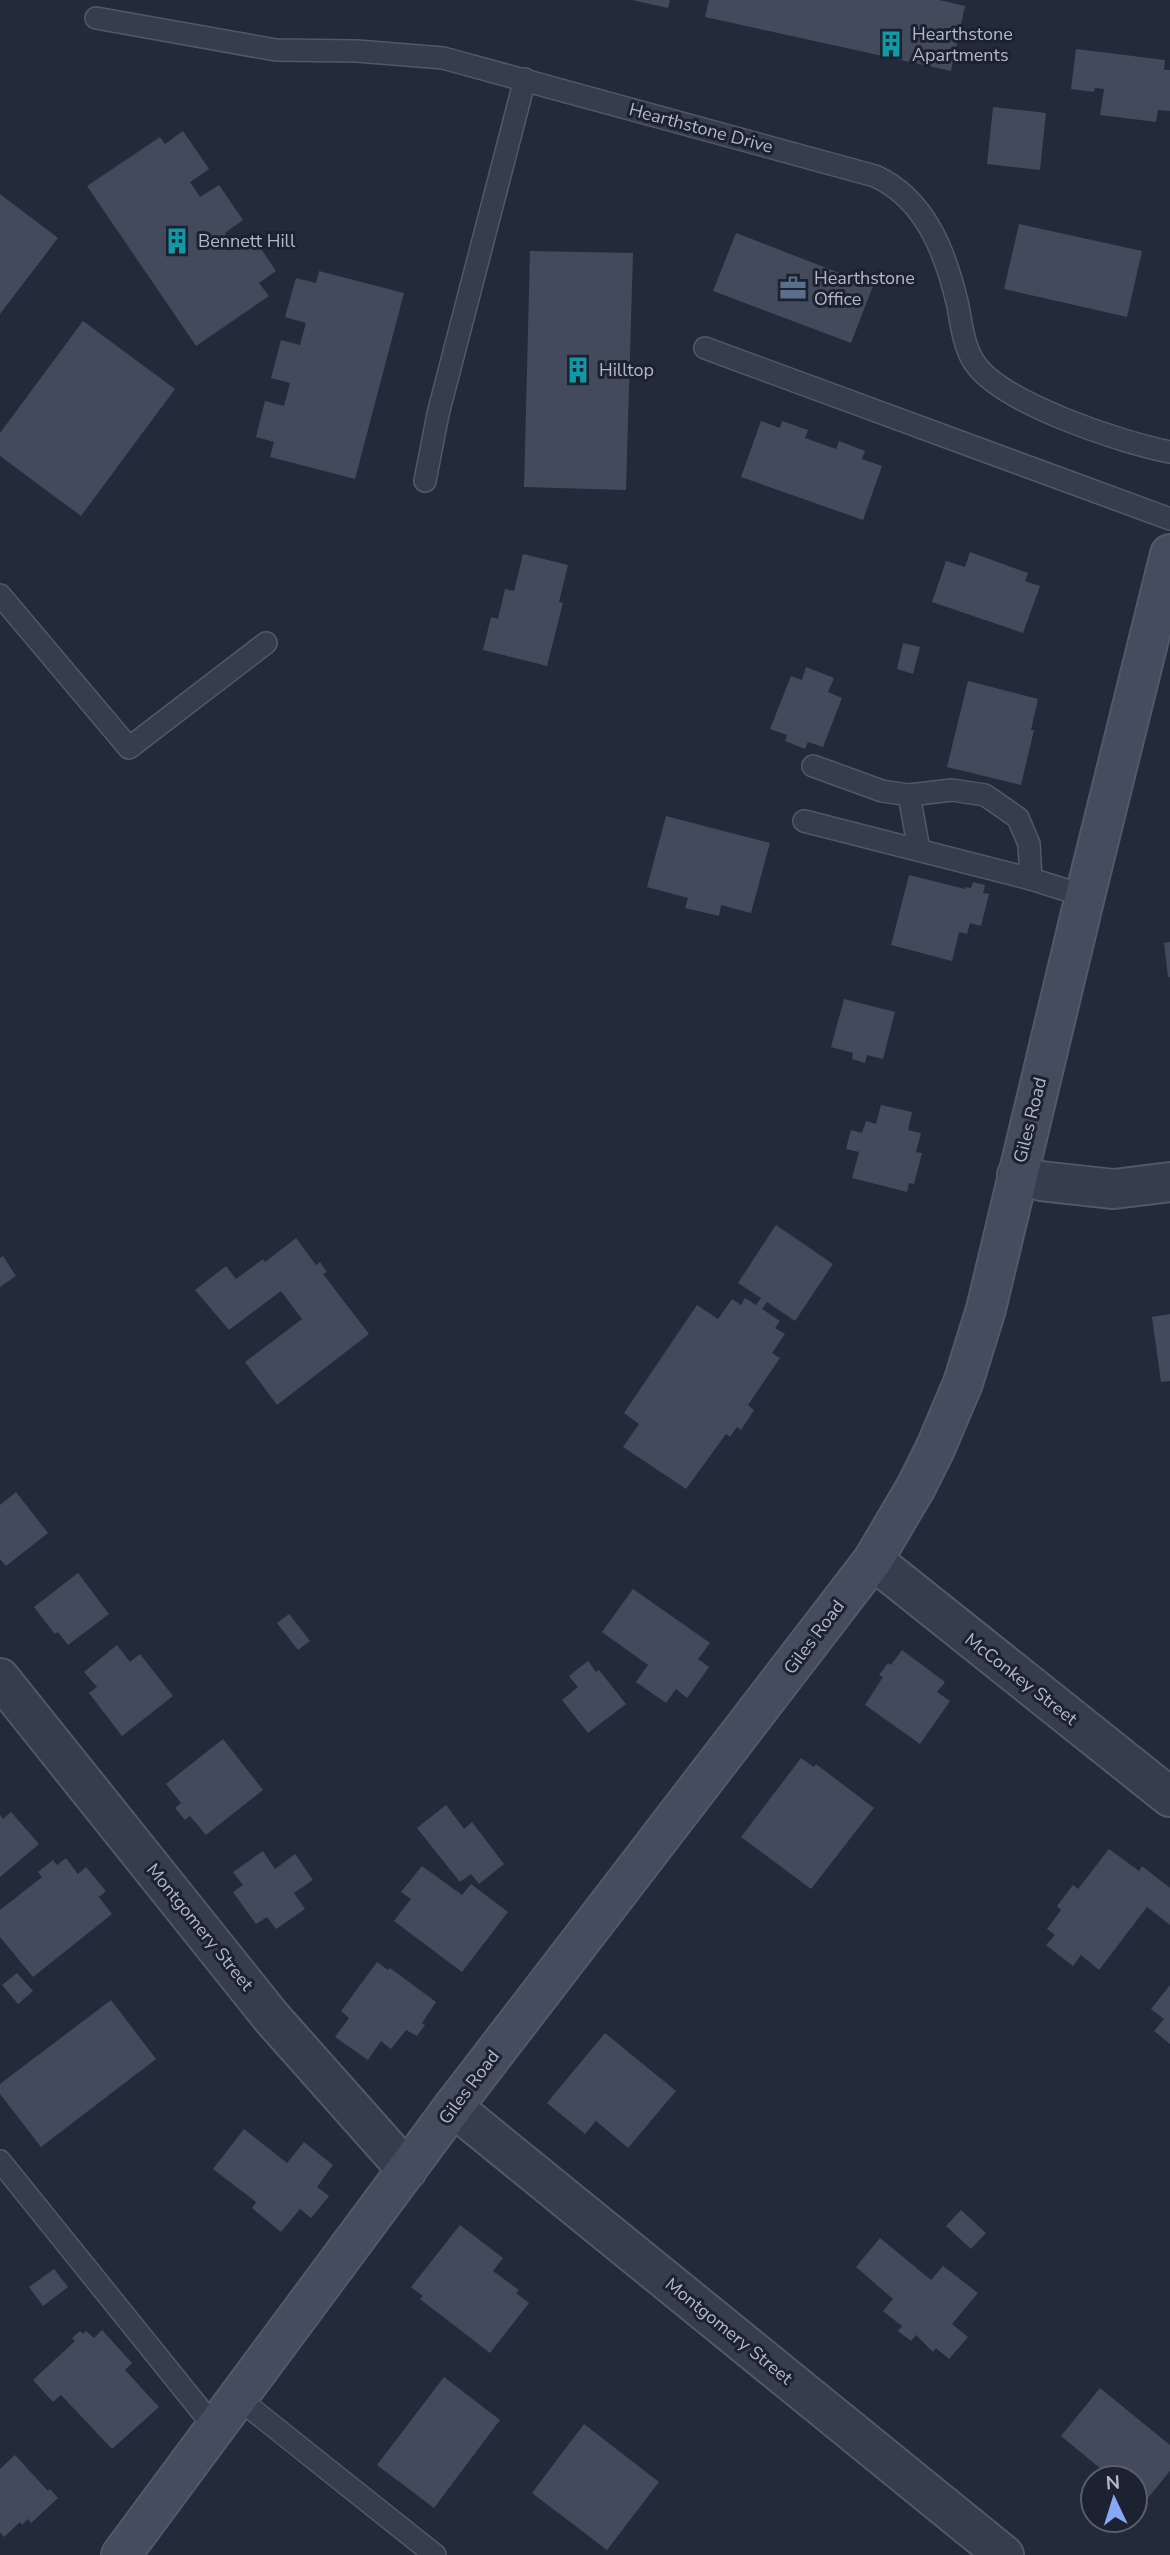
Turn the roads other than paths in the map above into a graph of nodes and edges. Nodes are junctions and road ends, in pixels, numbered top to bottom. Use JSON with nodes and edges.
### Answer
{"nodes":[{"id":1,"x":96,"y":18,"type":"dead end"},
{"id":2,"x":525,"y":79,"type":"junction"},
{"id":3,"x":705,"y":348,"type":"dead end"},
{"id":4,"x":1170,"y":452,"type":"edge"},
{"id":5,"x":425,"y":481,"type":"dead end"},
{"id":6,"x":1170,"y":520,"type":"edge"},
{"id":7,"x":1170,"y":554,"type":"edge"},
{"id":8,"x":0,"y":595,"type":"edge"},
{"id":9,"x":266,"y":643,"type":"dead end"},
{"id":10,"x":813,"y":766,"type":"dead end"},
{"id":11,"x":909,"y":795,"type":"junction"},
{"id":12,"x":804,"y":821,"type":"dead end"},
{"id":13,"x":919,"y":850,"type":"junction"},
{"id":14,"x":1031,"y":878,"type":"junction"},
{"id":15,"x":1085,"y":896,"type":"junction"},
{"id":16,"x":1017,"y":1175,"type":"junction"},
{"id":17,"x":1170,"y":1182,"type":"edge"},
{"id":18,"x":873,"y":1560,"type":"junction"},
{"id":19,"x":0,"y":1678,"type":"edge"},
{"id":20,"x":1170,"y":1797,"type":"edge"},
{"id":21,"x":453,"y":2108,"type":"junction"},
{"id":22,"x":0,"y":2161,"type":"edge"},
{"id":23,"x":407,"y":2170,"type":"junction"},
{"id":24,"x":227,"y":2413,"type":"junction"},
{"id":25,"x":121,"y":2555,"type":"edge"},
{"id":26,"x":435,"y":2555,"type":"edge"},
{"id":27,"x":1004,"y":2555,"type":"edge"}],
"edges":[{"from":1,"to":2,"type":"lane","name":"Hearthstone Drive"},
{"from":2,"to":4,"type":"lane","name":"Hearthstone Drive"},
{"from":2,"to":5,"type":"lane"},
{"from":3,"to":6,"type":"lane"},
{"from":7,"to":15,"type":"street","name":"Giles Road"},
{"from":8,"to":9,"type":"lane"},
{"from":10,"to":11,"type":"lane"},
{"from":11,"to":13,"type":"lane"},
{"from":11,"to":14,"type":"lane"},
{"from":12,"to":13,"type":"lane"},
{"from":13,"to":14,"type":"lane"},
{"from":14,"to":15,"type":"lane"},
{"from":15,"to":16,"type":"street","name":"Giles Road"},
{"from":16,"to":17,"type":"street"},
{"from":16,"to":18,"type":"street","name":"Giles Road"},
{"from":18,"to":20,"type":"street","name":"McConkey Street"},
{"from":18,"to":21,"type":"street","name":"Giles Road"},
{"from":19,"to":23,"type":"street","name":"Montgomery Street"},
{"from":21,"to":23,"type":"street","name":"Giles Road"},
{"from":21,"to":27,"type":"street","name":"Montgomery Street"},
{"from":22,"to":24,"type":"lane"},
{"from":23,"to":24,"type":"street","name":"Giles Road"},
{"from":24,"to":25,"type":"street","name":"Giles Road"},
{"from":24,"to":26,"type":"lane"}]}
